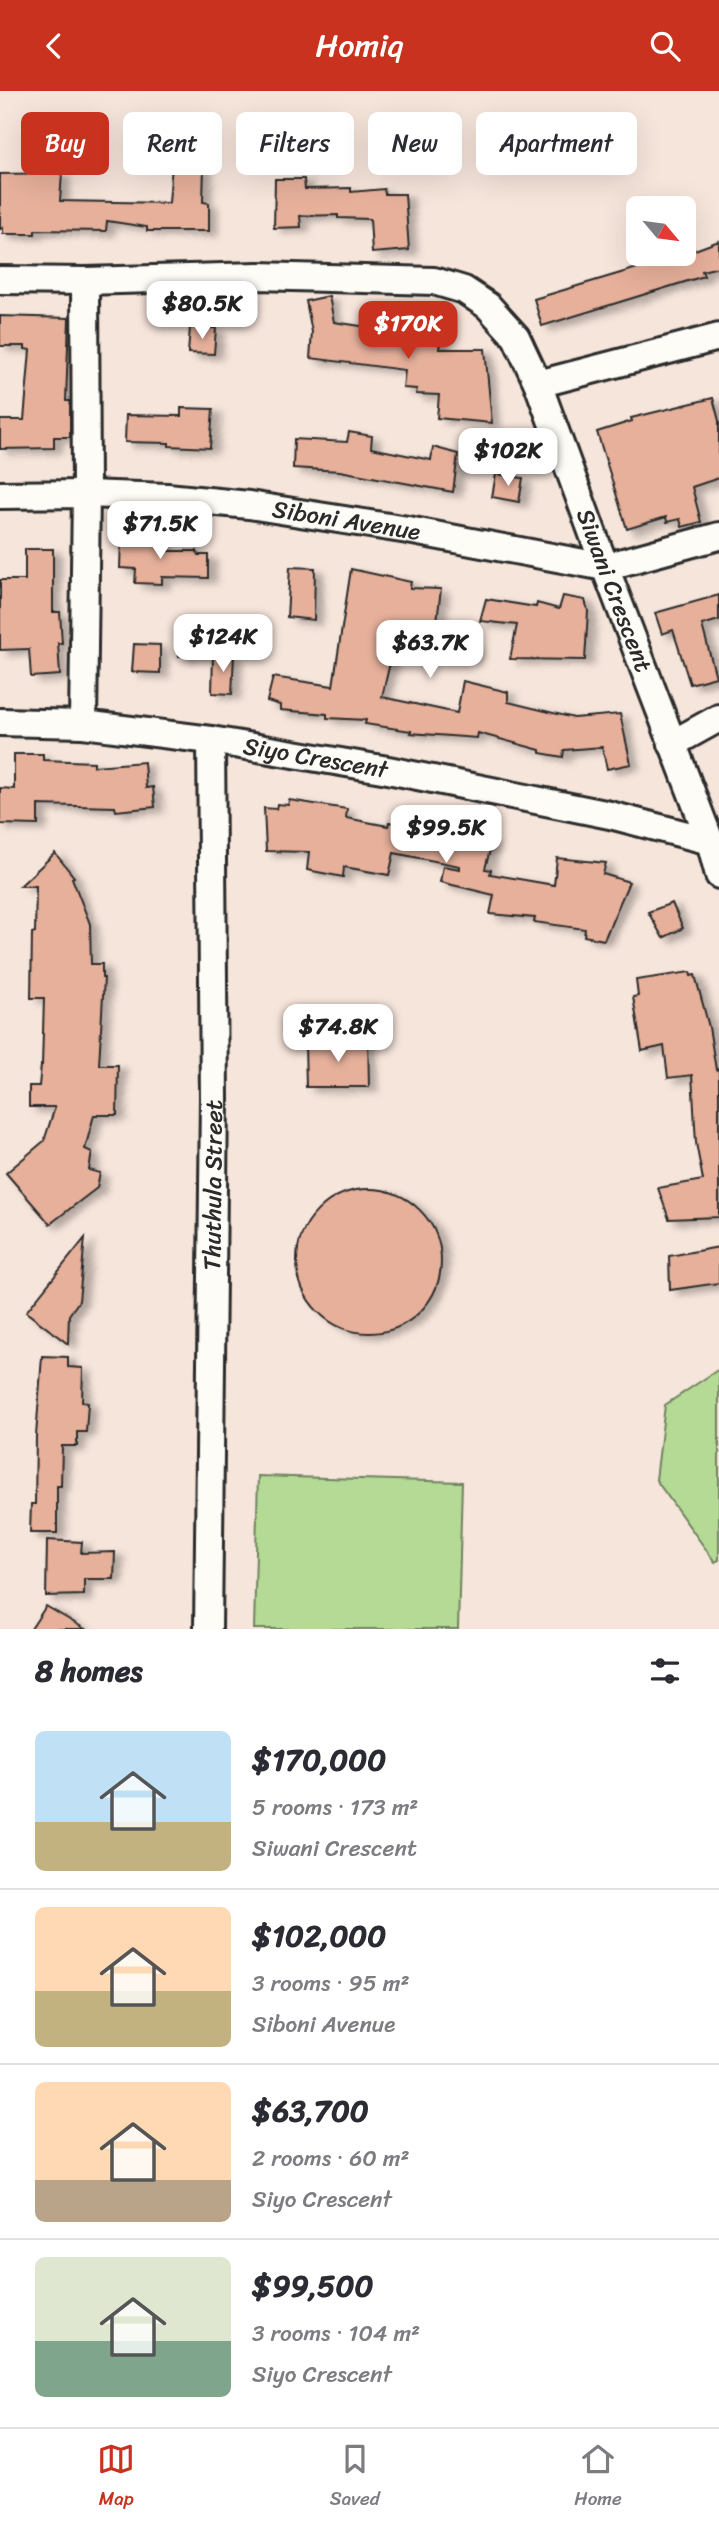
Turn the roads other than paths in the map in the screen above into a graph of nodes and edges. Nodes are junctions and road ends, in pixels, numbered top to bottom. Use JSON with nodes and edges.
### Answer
{"nodes":[{"id":1,"x":0,"y":279,"type":"edge"},
{"id":2,"x":85,"y":281,"type":"junction"},
{"id":3,"x":719,"y":337,"type":"edge"},
{"id":4,"x":538,"y":384,"type":"junction"},
{"id":5,"x":86,"y":494,"type":"junction"},
{"id":6,"x":0,"y":495,"type":"edge"},
{"id":7,"x":719,"y":536,"type":"edge"},
{"id":8,"x":605,"y":567,"type":"junction"},
{"id":9,"x":719,"y":718,"type":"edge"},
{"id":10,"x":0,"y":722,"type":"edge"},
{"id":11,"x":82,"y":724,"type":"junction"},
{"id":12,"x":211,"y":740,"type":"junction"},
{"id":13,"x":672,"y":744,"type":"junction"},
{"id":14,"x":710,"y":841,"type":"junction"},
{"id":15,"x":719,"y":875,"type":"edge"},
{"id":16,"x":208,"y":1629,"type":"edge"}],
"edges":[{"from":1,"to":2,"type":"street","name":"Siwani Crescent"},
{"from":2,"to":4,"type":"street","name":"Siwani Crescent"},
{"from":2,"to":5,"type":"street"},
{"from":3,"to":4,"type":"street"},
{"from":4,"to":8,"type":"street","name":"Siwani Crescent"},
{"from":5,"to":6,"type":"street","name":"Siboni Avenue"},
{"from":5,"to":8,"type":"street","name":"Siboni Avenue"},
{"from":5,"to":11,"type":"street"},
{"from":7,"to":8,"type":"street"},
{"from":8,"to":13,"type":"street","name":"Siwani Crescent"},
{"from":9,"to":13,"type":"street"},
{"from":10,"to":11,"type":"street","name":"Siyo Crescent"},
{"from":11,"to":12,"type":"street","name":"Siyo Crescent"},
{"from":12,"to":14,"type":"street","name":"Siyo Crescent"},
{"from":12,"to":16,"type":"street","name":"Thuthula Street"},
{"from":13,"to":14,"type":"street","name":"Siwani Crescent"},
{"from":14,"to":15,"type":"street","name":"Siwani Crescent"}]}
